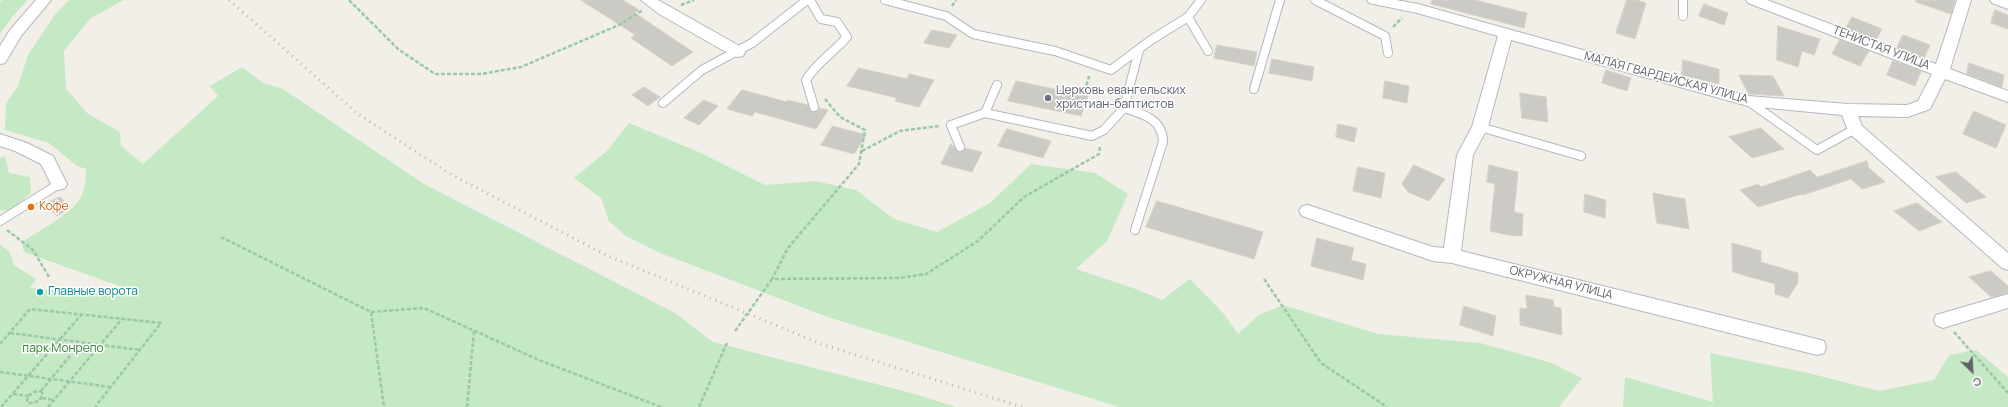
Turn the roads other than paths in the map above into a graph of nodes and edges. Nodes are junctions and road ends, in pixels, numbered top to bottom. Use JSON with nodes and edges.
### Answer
{"nodes":[{"id":1,"x":44,"y":0,"type":"edge"},
{"id":2,"x":808,"y":0,"type":"edge"},
{"id":3,"x":885,"y":0,"type":"edge"},
{"id":4,"x":1202,"y":0,"type":"edge"},
{"id":5,"x":1280,"y":0,"type":"edge"},
{"id":6,"x":1315,"y":0,"type":"edge"},
{"id":7,"x":1374,"y":0,"type":"edge"},
{"id":8,"x":1683,"y":0,"type":"edge"},
{"id":9,"x":1753,"y":0,"type":"edge"},
{"id":10,"x":1964,"y":0,"type":"edge"},
{"id":11,"x":1997,"y":0,"type":"edge"},
{"id":12,"x":651,"y":2,"type":"edge"},
{"id":13,"x":2008,"y":4,"type":"edge"},
{"id":14,"x":1683,"y":16,"type":"dead end"},
{"id":15,"x":1188,"y":17,"type":"junction"},
{"id":16,"x":1506,"y":33,"type":"junction"},
{"id":17,"x":1139,"y":50,"type":"junction"},
{"id":18,"x":1208,"y":51,"type":"dead end"},
{"id":19,"x":738,"y":52,"type":"junction"},
{"id":20,"x":1388,"y":54,"type":"dead end"},
{"id":21,"x":0,"y":59,"type":"edge"},
{"id":22,"x":1941,"y":72,"type":"junction"},
{"id":23,"x":997,"y":85,"type":"dead end"},
{"id":24,"x":1254,"y":89,"type":"dead end"},
{"id":25,"x":2008,"y":97,"type":"edge"},
{"id":26,"x":1748,"y":101,"type":"junction"},
{"id":27,"x":662,"y":103,"type":"dead end"},
{"id":28,"x":814,"y":107,"type":"dead end"},
{"id":29,"x":1124,"y":108,"type":"junction"},
{"id":30,"x":1848,"y":110,"type":"junction"},
{"id":31,"x":986,"y":113,"type":"junction"},
{"id":32,"x":1480,"y":127,"type":"junction"},
{"id":33,"x":1855,"y":129,"type":"junction"},
{"id":34,"x":0,"y":140,"type":"edge"},
{"id":35,"x":960,"y":147,"type":"dead end"},
{"id":36,"x":1581,"y":156,"type":"dead end"},
{"id":37,"x":59,"y":184,"type":"joint"},
{"id":38,"x":1308,"y":211,"type":"dead end"},
{"id":39,"x":1,"y":220,"type":"edge"},
{"id":40,"x":1135,"y":230,"type":"dead end"},
{"id":41,"x":1452,"y":256,"type":"junction"},
{"id":42,"x":2008,"y":263,"type":"edge"},
{"id":43,"x":2008,"y":301,"type":"edge"},
{"id":44,"x":1943,"y":320,"type":"road end"},
{"id":45,"x":1817,"y":347,"type":"dead end"}],
"edges":[{"from":1,"to":21,"type":"street"},
{"from":2,"to":19,"type":"lane"},
{"from":2,"to":28,"type":"lane"},
{"from":3,"to":17,"type":"lane"},
{"from":4,"to":15,"type":"lane"},
{"from":5,"to":24,"type":"lane"},
{"from":6,"to":20,"type":"lane"},
{"from":7,"to":16,"type":"street","name":"МАЛАЯ ГВАРДЕЙСКАЯ УЛИЦА"},
{"from":8,"to":14,"type":"lane"},
{"from":9,"to":22,"type":"street","name":"ТЕНИСТАЯ УЛИЦА"},
{"from":10,"to":22,"type":"street","name":"МАЛАЯ ГВАРДЕЙСКАЯ УЛИЦА"},
{"from":11,"to":13,"type":"street"},
{"from":12,"to":19,"type":"street"},
{"from":15,"to":17,"type":"lane"},
{"from":15,"to":18,"type":"lane"},
{"from":16,"to":26,"type":"street","name":"МАЛАЯ ГВАРДЕЙСКАЯ УЛИЦА"},
{"from":16,"to":32,"type":"street"},
{"from":17,"to":29,"type":"lane"},
{"from":19,"to":27,"type":"lane"},
{"from":22,"to":25,"type":"street","name":"ТЕНИСТАЯ УЛИЦА"},
{"from":22,"to":30,"type":"street","name":"МАЛАЯ ГВАРДЕЙСКАЯ УЛИЦА"},
{"from":23,"to":31,"type":"lane"},
{"from":26,"to":30,"type":"street","name":"МАЛАЯ ГВАРДЕЙСКАЯ УЛИЦА"},
{"from":26,"to":33,"type":"lane"},
{"from":29,"to":31,"type":"lane"},
{"from":29,"to":40,"type":"lane"},
{"from":30,"to":33,"type":"street"},
{"from":31,"to":35,"type":"lane"},
{"from":32,"to":36,"type":"lane"},
{"from":32,"to":41,"type":"street"},
{"from":33,"to":42,"type":"street"},
{"from":34,"to":37,"type":"street"},
{"from":37,"to":39,"type":"lane"},
{"from":38,"to":41,"type":"street","name":"ОКРУЖНАЯ УЛИЦА"},
{"from":41,"to":45,"type":"street","name":"ОКРУЖНАЯ УЛИЦА"},
{"from":43,"to":44,"type":"street"}]}
